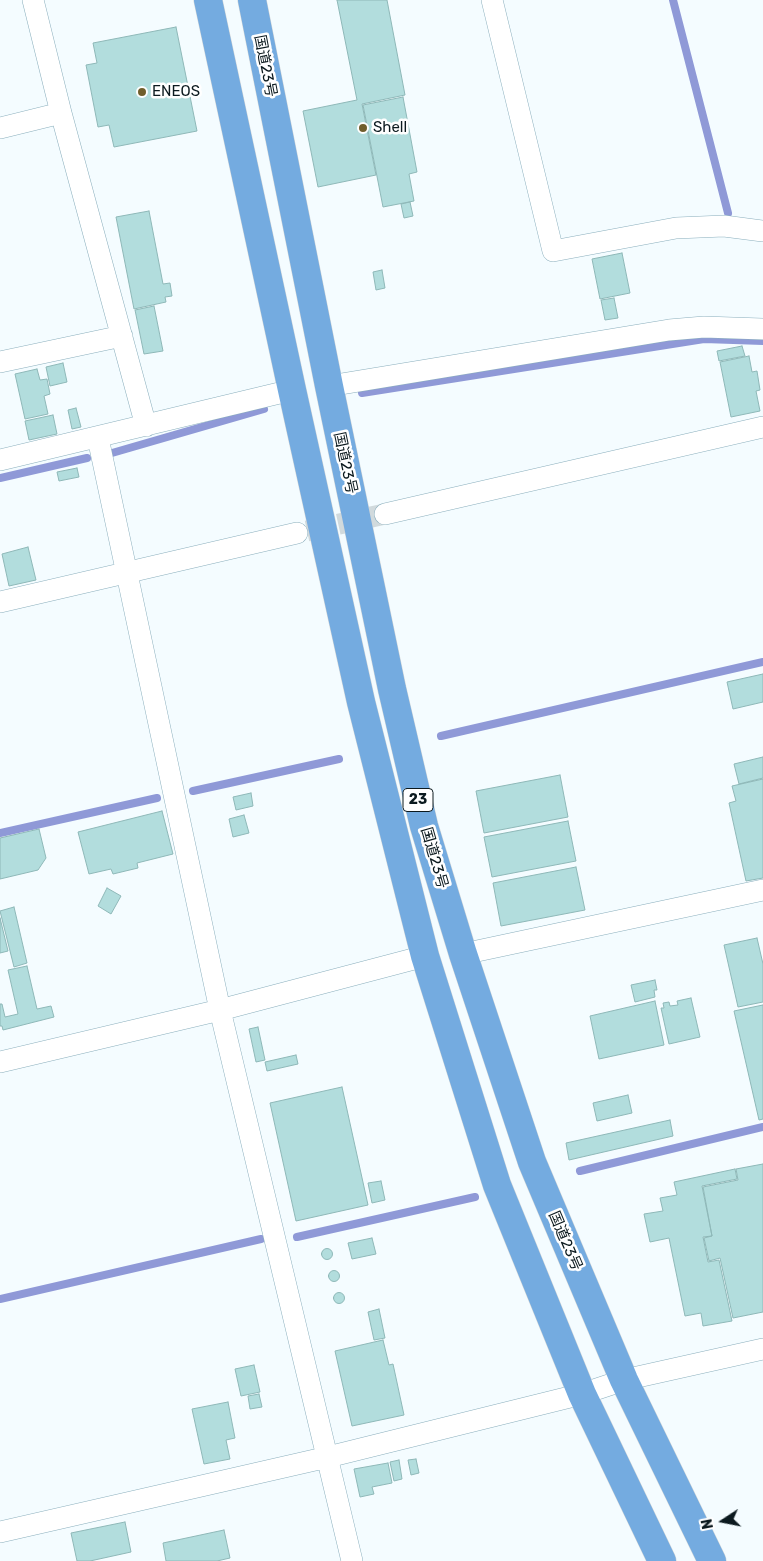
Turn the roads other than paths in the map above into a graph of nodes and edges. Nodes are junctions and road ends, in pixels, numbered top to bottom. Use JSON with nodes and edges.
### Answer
{"nodes":[{"id":1,"x":33,"y":0,"type":"edge"},
{"id":2,"x":208,"y":0,"type":"edge"},
{"id":3,"x":252,"y":0,"type":"edge"},
{"id":4,"x":492,"y":0,"type":"edge"},
{"id":5,"x":61,"y":113,"type":"junction"},
{"id":6,"x":0,"y":128,"type":"edge"},
{"id":7,"x":763,"y":231,"type":"edge"},
{"id":8,"x":763,"y":329,"type":"edge"},
{"id":9,"x":122,"y":336,"type":"junction"},
{"id":10,"x":0,"y":362,"type":"edge"},
{"id":11,"x":329,"y":386,"type":"junction"},
{"id":12,"x":292,"y":390,"type":"junction"},
{"id":13,"x":146,"y":426,"type":"junction"},
{"id":14,"x":763,"y":427,"type":"edge"},
{"id":15,"x":98,"y":438,"type":"junction"},
{"id":16,"x":0,"y":460,"type":"edge"},
{"id":17,"x":385,"y":514,"type":"tunnel mouth"},
{"id":18,"x":297,"y":533,"type":"tunnel mouth"},
{"id":19,"x":126,"y":574,"type":"junction"},
{"id":20,"x":0,"y":602,"type":"edge"},
{"id":21,"x":763,"y":890,"type":"edge"},
{"id":22,"x":463,"y":954,"type":"junction"},
{"id":23,"x":425,"y":956,"type":"junction"},
{"id":24,"x":220,"y":1010,"type":"junction"},
{"id":25,"x":0,"y":1062,"type":"edge"},
{"id":26,"x":763,"y":1349,"type":"edge"},
{"id":27,"x":624,"y":1380,"type":"junction"},
{"id":28,"x":582,"y":1394,"type":"junction"},
{"id":29,"x":328,"y":1457,"type":"junction"},
{"id":30,"x":0,"y":1532,"type":"edge"},
{"id":31,"x":352,"y":1561,"type":"edge"},
{"id":32,"x":662,"y":1561,"type":"edge"},
{"id":33,"x":712,"y":1561,"type":"edge"}],
"edges":[{"from":1,"to":5,"type":"street"},
{"from":2,"to":12,"type":"highway","name":"国道23号","number":"23"},
{"from":3,"to":11,"type":"highway","name":"国道23号","number":"23"},
{"from":4,"to":7,"type":"street"},
{"from":5,"to":6,"type":"street"},
{"from":5,"to":9,"type":"street"},
{"from":8,"to":11,"type":"street"},
{"from":9,"to":10,"type":"street"},
{"from":9,"to":13,"type":"street"},
{"from":11,"to":22,"type":"highway","name":"国道23号","number":"23"},
{"from":12,"to":13,"type":"street"},
{"from":12,"to":23,"type":"highway","name":"国道23号","number":"23"},
{"from":13,"to":15,"type":"street"},
{"from":14,"to":17,"type":"street"},
{"from":15,"to":16,"type":"street"},
{"from":15,"to":19,"type":"street"},
{"from":18,"to":19,"type":"street"},
{"from":19,"to":20,"type":"street"},
{"from":19,"to":24,"type":"street"},
{"from":21,"to":22,"type":"street"},
{"from":22,"to":27,"type":"highway","name":"国道23号","number":"23"},
{"from":23,"to":24,"type":"street"},
{"from":23,"to":28,"type":"highway","name":"国道23号","number":"23"},
{"from":24,"to":25,"type":"street"},
{"from":24,"to":29,"type":"street"},
{"from":26,"to":27,"type":"street"},
{"from":27,"to":28,"type":"street"},
{"from":27,"to":33,"type":"highway","name":"国道23号","number":"23"},
{"from":28,"to":29,"type":"street"},
{"from":28,"to":32,"type":"highway","name":"国道23号","number":"23"},
{"from":29,"to":30,"type":"street"},
{"from":29,"to":31,"type":"street"}]}
